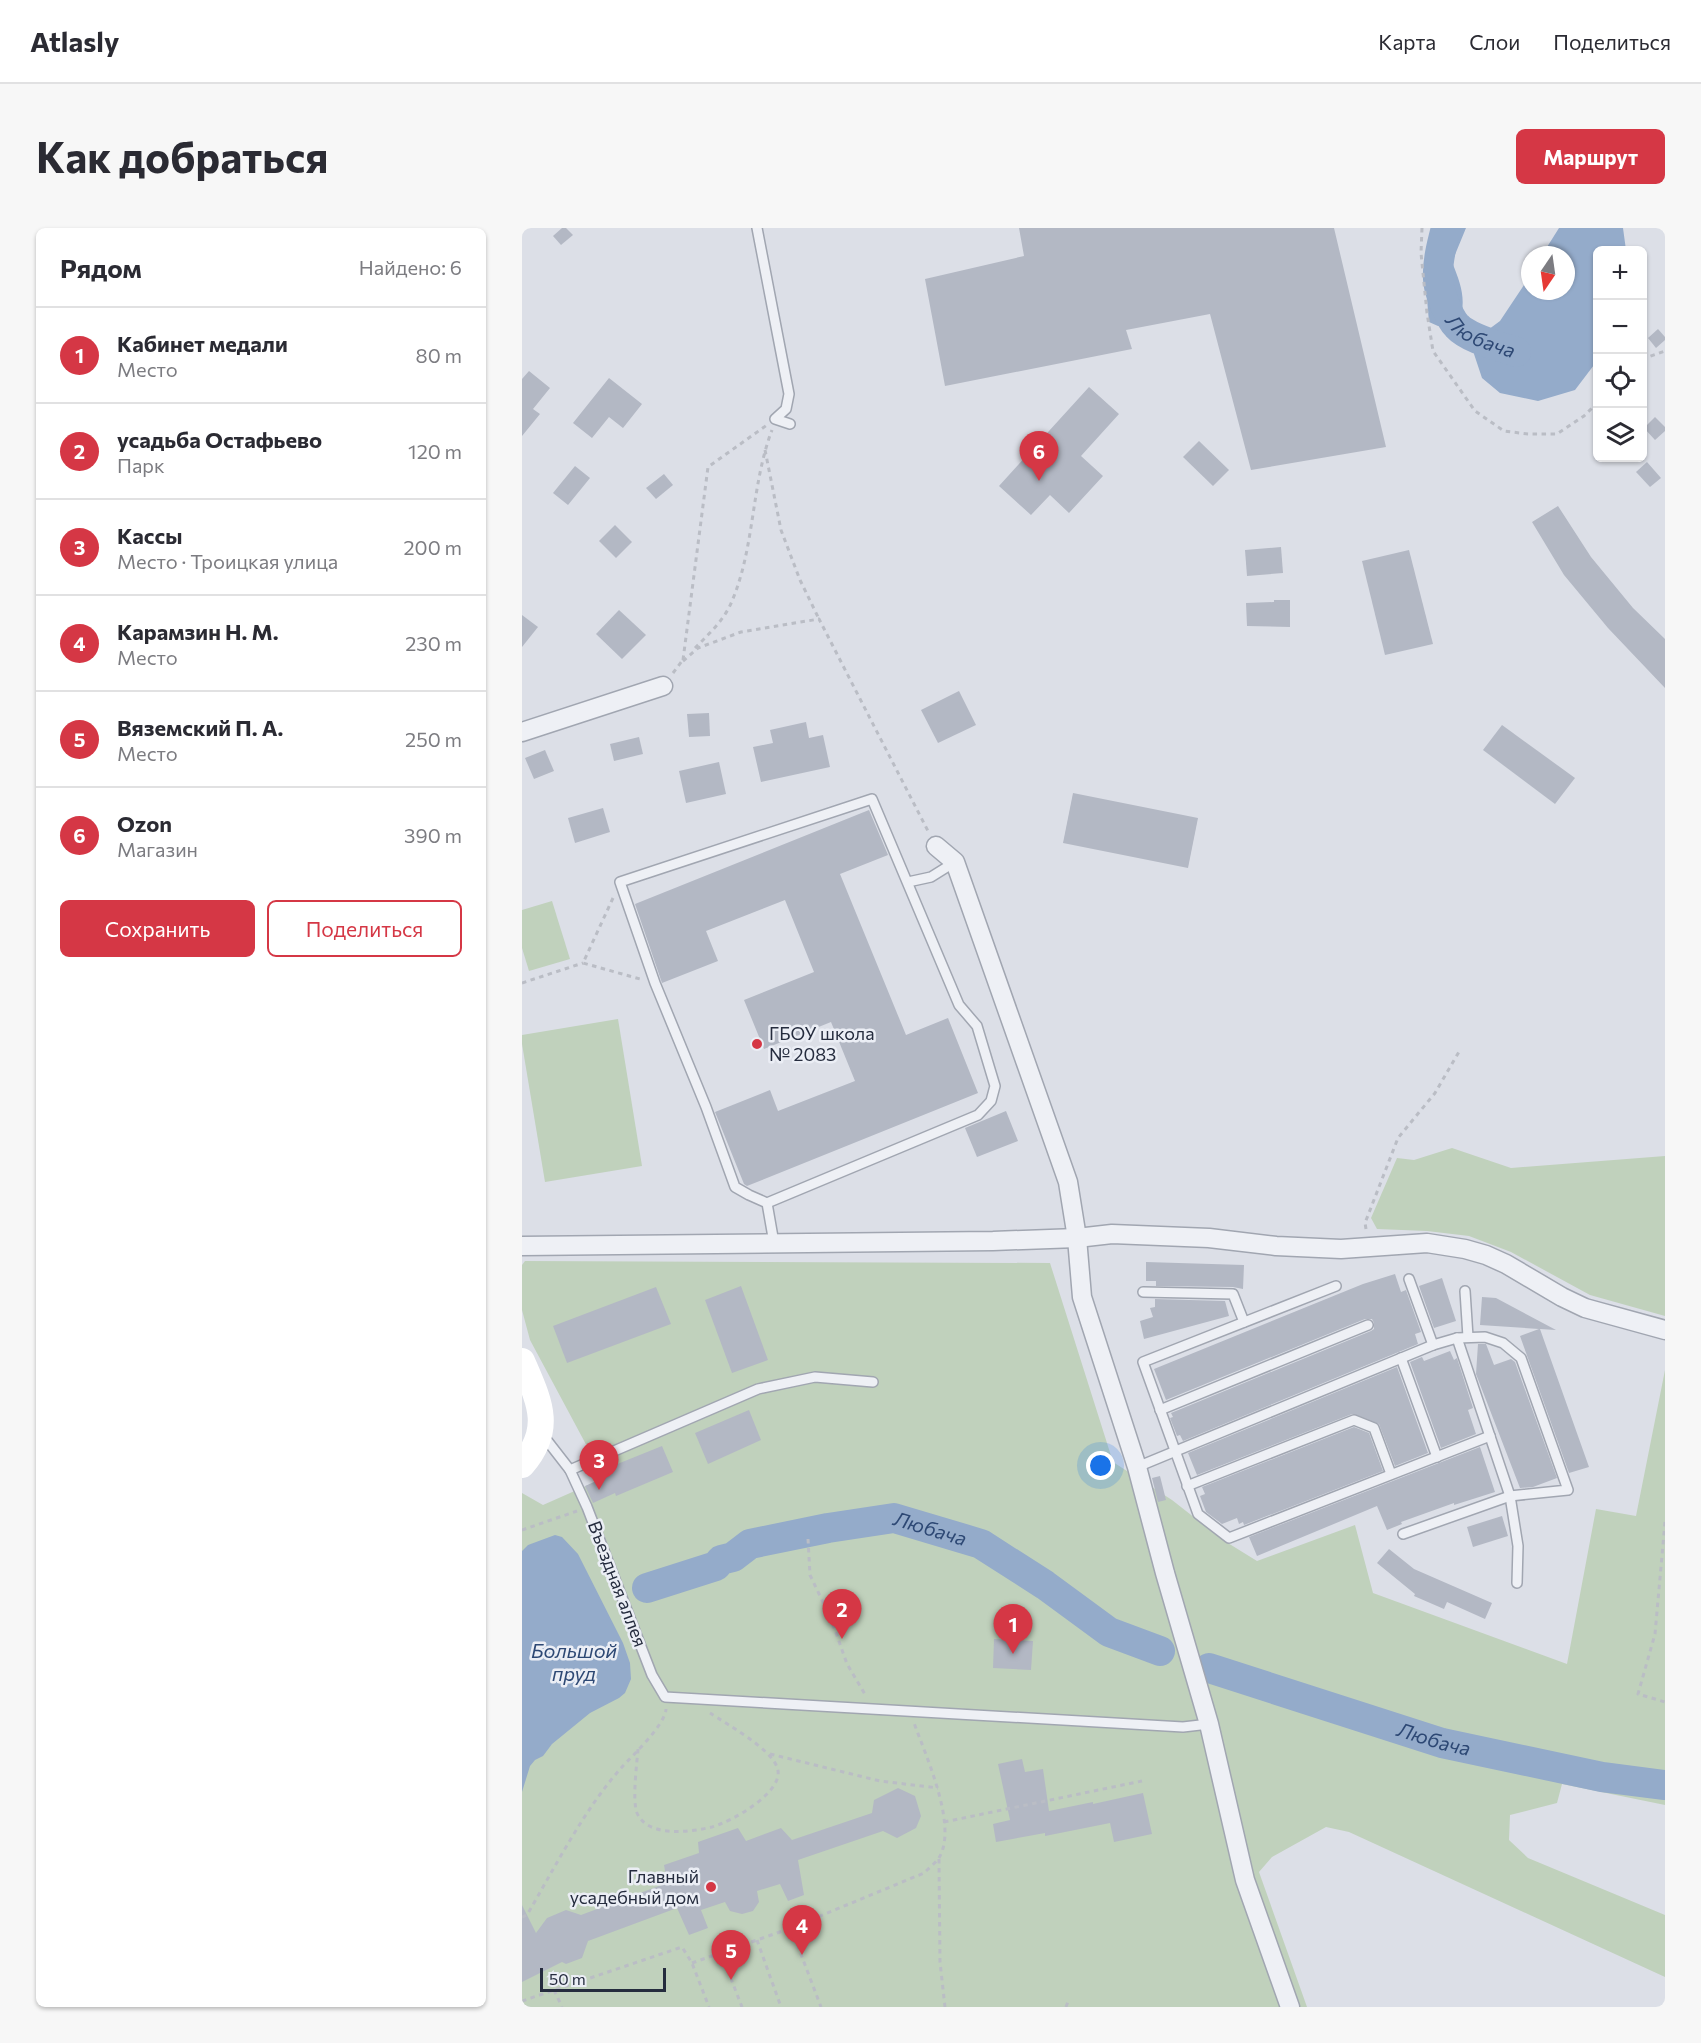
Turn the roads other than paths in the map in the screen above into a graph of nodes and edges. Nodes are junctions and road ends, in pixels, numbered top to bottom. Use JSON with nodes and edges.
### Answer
{"nodes":[{"id":1,"x":757,"y":228,"type":"edge"},
{"id":2,"x":790,"y":424,"type":"dead end"},
{"id":3,"x":663,"y":686,"type":"road end"},
{"id":4,"x":522,"y":732,"type":"edge"},
{"id":5,"x":936,"y":846,"type":"road end"},
{"id":6,"x":955,"y":862,"type":"junction"},
{"id":7,"x":908,"y":882,"type":"junction"},
{"id":8,"x":767,"y":1203,"type":"junction"},
{"id":9,"x":1077,"y":1238,"type":"junction"},
{"id":10,"x":774,"y":1243,"type":"junction"},
{"id":11,"x":522,"y":1246,"type":"edge"},
{"id":12,"x":1409,"y":1279,"type":"dead end"},
{"id":13,"x":1336,"y":1286,"type":"dead end"},
{"id":14,"x":1466,"y":1291,"type":"dead end"},
{"id":15,"x":1143,"y":1292,"type":"dead end"},
{"id":16,"x":1244,"y":1322,"type":"junction"},
{"id":17,"x":1368,"y":1324,"type":"dead end"},
{"id":18,"x":1665,"y":1330,"type":"edge"},
{"id":19,"x":1468,"y":1337,"type":"junction"},
{"id":20,"x":1456,"y":1338,"type":"junction"},
{"id":21,"x":1433,"y":1345,"type":"junction"},
{"id":22,"x":1401,"y":1358,"type":"junction"},
{"id":23,"x":522,"y":1361,"type":"edge"},
{"id":24,"x":873,"y":1382,"type":"dead end"},
{"id":25,"x":1160,"y":1410,"type":"junction"},
{"id":26,"x":541,"y":1432,"type":"junction"},
{"id":27,"x":1490,"y":1436,"type":"junction"},
{"id":28,"x":1175,"y":1451,"type":"junction"},
{"id":29,"x":1437,"y":1457,"type":"junction"},
{"id":30,"x":522,"y":1466,"type":"edge"},
{"id":31,"x":1137,"y":1467,"type":"junction"},
{"id":32,"x":570,"y":1470,"type":"junction"},
{"id":33,"x":1391,"y":1474,"type":"junction"},
{"id":34,"x":1187,"y":1486,"type":"junction"},
{"id":35,"x":1510,"y":1496,"type":"junction"},
{"id":36,"x":1403,"y":1534,"type":"dead end"},
{"id":37,"x":1517,"y":1583,"type":"dead end"},
{"id":38,"x":1209,"y":1724,"type":"junction"},
{"id":39,"x":1290,"y":2007,"type":"edge"}],
"edges":[{"from":1,"to":2,"type":"lane"},
{"from":3,"to":4,"type":"street"},
{"from":5,"to":6,"type":"street"},
{"from":6,"to":7,"type":"lane"},
{"from":6,"to":9,"type":"street"},
{"from":7,"to":8,"type":"lane"},
{"from":7,"to":8,"type":"lane"},
{"from":8,"to":10,"type":"lane"},
{"from":9,"to":10,"type":"street"},
{"from":9,"to":18,"type":"street"},
{"from":9,"to":31,"type":"street"},
{"from":10,"to":11,"type":"street"},
{"from":12,"to":21,"type":"lane"},
{"from":13,"to":16,"type":"lane"},
{"from":14,"to":19,"type":"lane"},
{"from":15,"to":16,"type":"lane"},
{"from":16,"to":25,"type":"lane"},
{"from":17,"to":25,"type":"lane"},
{"from":19,"to":20,"type":"lane"},
{"from":19,"to":35,"type":"lane"},
{"from":20,"to":21,"type":"lane"},
{"from":20,"to":27,"type":"lane"},
{"from":21,"to":22,"type":"lane"},
{"from":22,"to":28,"type":"lane"},
{"from":22,"to":29,"type":"lane"},
{"from":23,"to":26,"type":"street"},
{"from":24,"to":32,"type":"lane"},
{"from":25,"to":28,"type":"lane"},
{"from":26,"to":30,"type":"street"},
{"from":26,"to":32,"type":"lane","name":"Въездная аллея"},
{"from":27,"to":29,"type":"lane"},
{"from":27,"to":35,"type":"lane"},
{"from":28,"to":31,"type":"lane"},
{"from":28,"to":34,"type":"lane"},
{"from":29,"to":33,"type":"lane"},
{"from":31,"to":38,"type":"street"},
{"from":32,"to":38,"type":"lane","name":"Въездная аллея"},
{"from":33,"to":34,"type":"lane"},
{"from":33,"to":34,"type":"lane"},
{"from":35,"to":36,"type":"lane"},
{"from":35,"to":37,"type":"lane"},
{"from":38,"to":39,"type":"street"}]}
